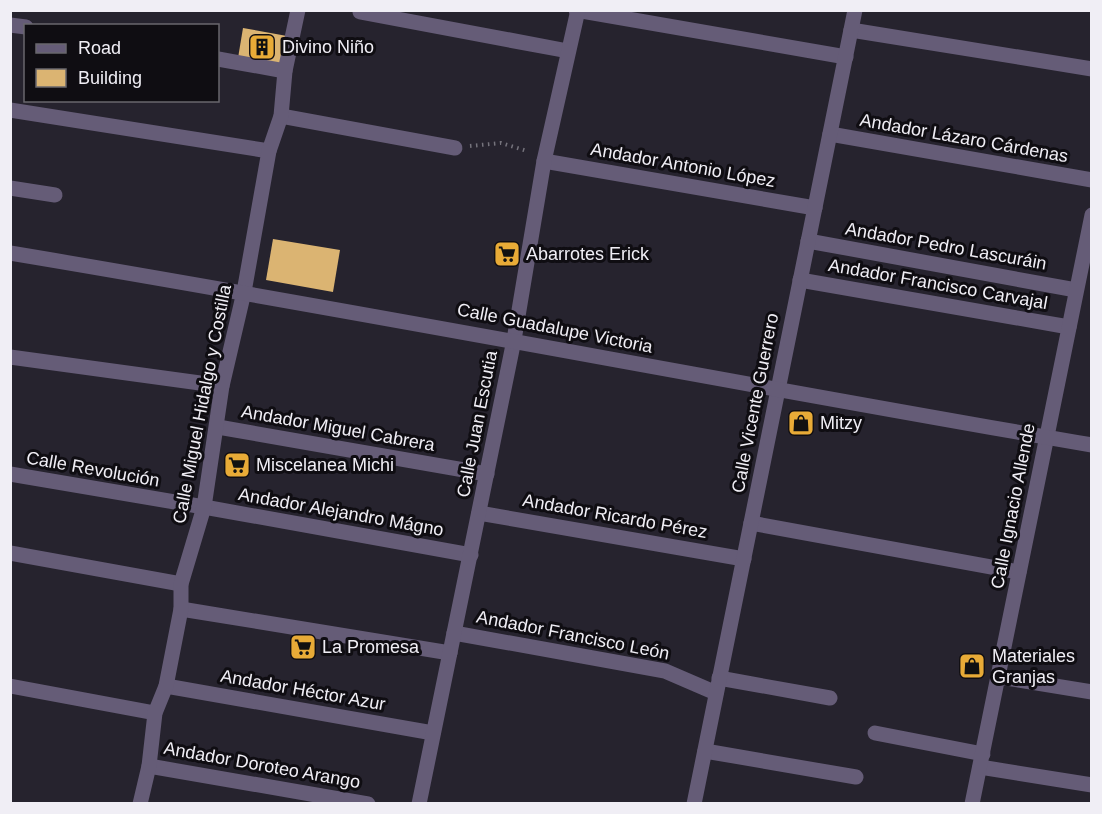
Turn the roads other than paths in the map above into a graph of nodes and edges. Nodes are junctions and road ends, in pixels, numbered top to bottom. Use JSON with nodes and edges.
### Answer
{"nodes":[{"id":1,"x":298,"y":10,"type":"edge"},
{"id":2,"x":855,"y":10,"type":"edge"},
{"id":3,"x":577,"y":11,"type":"edge"},
{"id":4,"x":360,"y":12,"type":"dead end"},
{"id":5,"x":851,"y":30,"type":"junction"},
{"id":6,"x":568,"y":51,"type":"junction"},
{"id":7,"x":846,"y":57,"type":"junction"},
{"id":8,"x":219,"y":59,"type":"edge"},
{"id":9,"x":1092,"y":69,"type":"edge"},
{"id":10,"x":285,"y":71,"type":"junction"},
{"id":11,"x":10,"y":110,"type":"edge"},
{"id":12,"x":281,"y":116,"type":"junction"},
{"id":13,"x":830,"y":134,"type":"junction"},
{"id":14,"x":455,"y":148,"type":"road end"},
{"id":15,"x":269,"y":151,"type":"junction"},
{"id":16,"x":544,"y":161,"type":"junction"},
{"id":17,"x":1092,"y":180,"type":"edge"},
{"id":18,"x":10,"y":188,"type":"edge"},
{"id":19,"x":56,"y":195,"type":"dead end"},
{"id":20,"x":815,"y":208,"type":"junction"},
{"id":21,"x":1092,"y":215,"type":"edge"},
{"id":22,"x":808,"y":241,"type":"junction"},
{"id":23,"x":10,"y":252,"type":"edge"},
{"id":24,"x":800,"y":280,"type":"junction"},
{"id":25,"x":1076,"y":290,"type":"junction"},
{"id":26,"x":244,"y":292,"type":"junction"},
{"id":27,"x":1069,"y":327,"type":"junction"},
{"id":28,"x":514,"y":340,"type":"junction"},
{"id":29,"x":10,"y":357,"type":"edge"},
{"id":30,"x":222,"y":386,"type":"junction"},
{"id":31,"x":778,"y":390,"type":"junction"},
{"id":32,"x":218,"y":427,"type":"junction"},
{"id":33,"x":1046,"y":437,"type":"junction"},
{"id":34,"x":1092,"y":445,"type":"edge"},
{"id":35,"x":10,"y":474,"type":"edge"},
{"id":36,"x":487,"y":474,"type":"junction"},
{"id":37,"x":204,"y":507,"type":"junction"},
{"id":38,"x":479,"y":513,"type":"junction"},
{"id":39,"x":751,"y":523,"type":"junction"},
{"id":40,"x":10,"y":553,"type":"edge"},
{"id":41,"x":471,"y":555,"type":"junction"},
{"id":42,"x":744,"y":559,"type":"junction"},
{"id":43,"x":1019,"y":572,"type":"junction"},
{"id":44,"x":181,"y":584,"type":"junction"},
{"id":45,"x":181,"y":609,"type":"junction"},
{"id":46,"x":454,"y":633,"type":"junction"},
{"id":47,"x":450,"y":653,"type":"junction"},
{"id":48,"x":1000,"y":677,"type":"junction"},
{"id":49,"x":718,"y":685,"type":"junction"},
{"id":50,"x":10,"y":686,"type":"edge"},
{"id":51,"x":166,"y":686,"type":"junction"},
{"id":52,"x":1092,"y":692,"type":"edge"},
{"id":53,"x":830,"y":698,"type":"dead end"},
{"id":54,"x":155,"y":713,"type":"junction"},
{"id":55,"x":433,"y":733,"type":"junction"},
{"id":56,"x":875,"y":733,"type":"dead end"},
{"id":57,"x":705,"y":751,"type":"junction"},
{"id":58,"x":982,"y":760,"type":"junction"},
{"id":59,"x":149,"y":766,"type":"junction"},
{"id":60,"x":856,"y":777,"type":"dead end"},
{"id":61,"x":1092,"y":785,"type":"edge"},
{"id":62,"x":140,"y":804,"type":"edge"},
{"id":63,"x":368,"y":804,"type":"edge"},
{"id":64,"x":418,"y":804,"type":"edge"},
{"id":65,"x":694,"y":804,"type":"edge"},
{"id":66,"x":972,"y":804,"type":"edge"}],
"edges":[{"from":1,"to":10,"type":"street","name":"Calle Miguel Hidalgo y Costilla"},
{"from":2,"to":5,"type":"street","name":"Calle Vicente Guerrero"},
{"from":3,"to":6,"type":"street","name":"Calle Juan Escutia"},
{"from":3,"to":7,"type":"street"},
{"from":4,"to":6,"type":"street"},
{"from":5,"to":7,"type":"street","name":"Calle Vicente Guerrero"},
{"from":5,"to":9,"type":"street"},
{"from":6,"to":16,"type":"street","name":"Calle Juan Escutia"},
{"from":7,"to":13,"type":"street","name":"Calle Vicente Guerrero"},
{"from":8,"to":10,"type":"street"},
{"from":10,"to":12,"type":"street","name":"Calle Miguel Hidalgo y Costilla"},
{"from":11,"to":15,"type":"street"},
{"from":12,"to":14,"type":"street"},
{"from":12,"to":15,"type":"street","name":"Calle Miguel Hidalgo y Costilla"},
{"from":13,"to":17,"type":"street","name":"Andador Lázaro Cárdenas"},
{"from":13,"to":20,"type":"street","name":"Calle Vicente Guerrero"},
{"from":15,"to":26,"type":"street","name":"Calle Miguel Hidalgo y Costilla"},
{"from":16,"to":20,"type":"street","name":"Andador Antonio López"},
{"from":16,"to":28,"type":"street","name":"Calle Juan Escutia"},
{"from":18,"to":19,"type":"street"},
{"from":20,"to":22,"type":"street","name":"Calle Vicente Guerrero"},
{"from":21,"to":25,"type":"street","name":"Calle Ignacio Allende"},
{"from":22,"to":24,"type":"street","name":"Calle Vicente Guerrero"},
{"from":22,"to":25,"type":"street","name":"Andador Pedro Lascuráin"},
{"from":23,"to":26,"type":"street","name":"Calle Guadalupe Victoria"},
{"from":24,"to":27,"type":"street","name":"Andador Francisco Carvajal"},
{"from":24,"to":31,"type":"street","name":"Calle Vicente Guerrero"},
{"from":25,"to":27,"type":"street","name":"Calle Ignacio Allende"},
{"from":26,"to":28,"type":"street","name":"Calle Guadalupe Victoria"},
{"from":26,"to":30,"type":"street","name":"Calle Miguel Hidalgo y Costilla"},
{"from":27,"to":33,"type":"street","name":"Calle Ignacio Allende"},
{"from":28,"to":31,"type":"street","name":"Calle Guadalupe Victoria"},
{"from":28,"to":36,"type":"street","name":"Calle Juan Escutia"},
{"from":29,"to":30,"type":"street"},
{"from":30,"to":32,"type":"street","name":"Calle Miguel Hidalgo y Costilla"},
{"from":31,"to":33,"type":"street","name":"Calle Guadalupe Victoria"},
{"from":31,"to":39,"type":"street","name":"Calle Vicente Guerrero"},
{"from":32,"to":36,"type":"street","name":"Andador Miguel Cabrera"},
{"from":32,"to":37,"type":"street","name":"Calle Miguel Hidalgo y Costilla"},
{"from":33,"to":34,"type":"street","name":"Calle Guadalupe Victoria"},
{"from":33,"to":43,"type":"street","name":"Calle Ignacio Allende"},
{"from":35,"to":37,"type":"street","name":"Calle Revolución"},
{"from":36,"to":38,"type":"street","name":"Calle Juan Escutia"},
{"from":37,"to":41,"type":"street","name":"Andador Alejandro Mágno"},
{"from":37,"to":44,"type":"street","name":"Calle Miguel Hidalgo y Costilla"},
{"from":38,"to":41,"type":"street","name":"Calle Juan Escutia"},
{"from":38,"to":42,"type":"street","name":"Andador Ricardo Pérez"},
{"from":39,"to":42,"type":"street","name":"Calle Vicente Guerrero"},
{"from":39,"to":43,"type":"street"},
{"from":40,"to":44,"type":"street"},
{"from":41,"to":46,"type":"street","name":"Calle Juan Escutia"},
{"from":42,"to":49,"type":"street","name":"Calle Vicente Guerrero"},
{"from":43,"to":48,"type":"street","name":"Calle Ignacio Allende"},
{"from":44,"to":45,"type":"street","name":"Calle Miguel Hidalgo y Costilla"},
{"from":45,"to":47,"type":"street"},
{"from":45,"to":51,"type":"street","name":"Calle Miguel Hidalgo y Costilla"},
{"from":46,"to":47,"type":"street","name":"Calle Juan Escutia"},
{"from":46,"to":49,"type":"street","name":"Andador Francisco León"},
{"from":47,"to":55,"type":"street","name":"Calle Juan Escutia"},
{"from":48,"to":52,"type":"street"},
{"from":48,"to":58,"type":"street","name":"Calle Ignacio Allende"},
{"from":49,"to":53,"type":"street","name":"Andador Francisco León"},
{"from":49,"to":57,"type":"street","name":"Calle Vicente Guerrero"},
{"from":50,"to":54,"type":"street"},
{"from":51,"to":54,"type":"street","name":"Calle Miguel Hidalgo y Costilla"},
{"from":51,"to":55,"type":"street","name":"Andador Héctor Azur"},
{"from":54,"to":59,"type":"street","name":"Calle Miguel Hidalgo y Costilla"},
{"from":55,"to":64,"type":"street","name":"Calle Juan Escutia"},
{"from":56,"to":58,"type":"street"},
{"from":57,"to":60,"type":"street"},
{"from":57,"to":65,"type":"street","name":"Calle Vicente Guerrero"},
{"from":58,"to":61,"type":"street"},
{"from":58,"to":66,"type":"street","name":"Calle Ignacio Allende"},
{"from":59,"to":62,"type":"street","name":"Calle Miguel Hidalgo y Costilla"},
{"from":59,"to":63,"type":"street","name":"Andador Doroteo Arango"}]}
